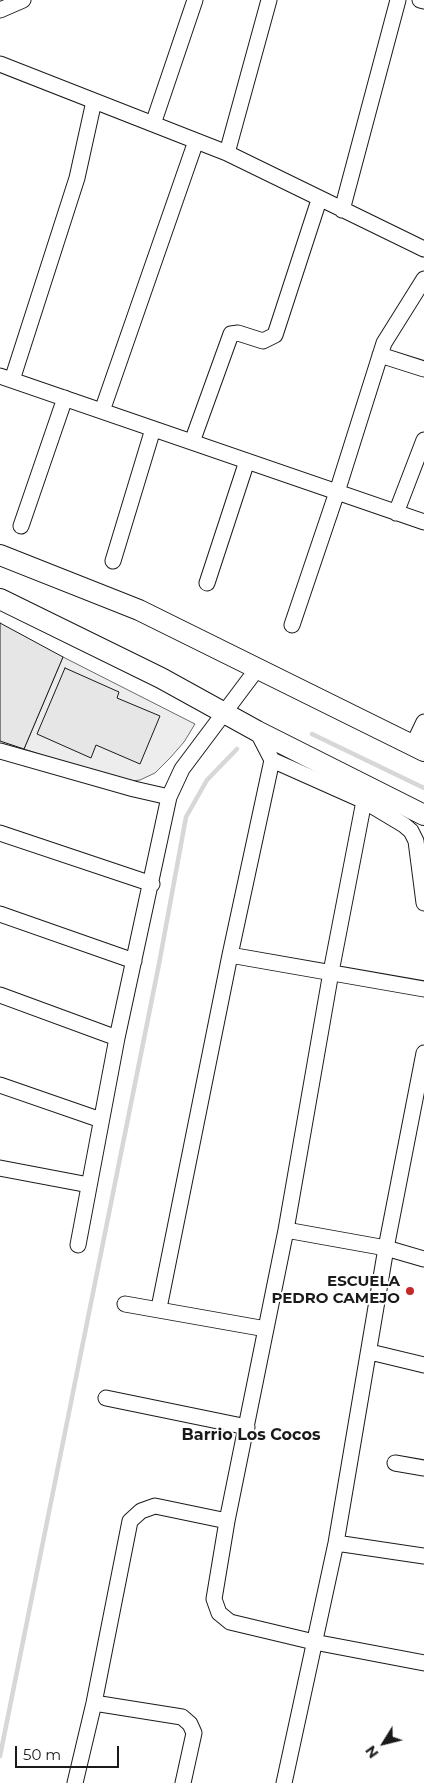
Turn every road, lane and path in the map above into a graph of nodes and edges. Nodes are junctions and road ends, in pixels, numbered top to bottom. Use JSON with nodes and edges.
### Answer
{"nodes":[{"id":1,"x":23,"y":0,"type":"edge"},
{"id":2,"x":193,"y":0,"type":"edge"},
{"id":3,"x":200,"y":0,"type":"edge"},
{"id":4,"x":269,"y":0,"type":"edge"},
{"id":5,"x":398,"y":0,"type":"edge"},
{"id":6,"x":420,"y":0,"type":"edge"},
{"id":7,"x":424,"y":1,"type":"edge"},
{"id":8,"x":0,"y":10,"type":"edge"},
{"id":9,"x":0,"y":64,"type":"edge"},
{"id":10,"x":94,"y":101,"type":"junction"},
{"id":11,"x":154,"y":124,"type":"junction"},
{"id":12,"x":196,"y":141,"type":"junction"},
{"id":13,"x":226,"y":153,"type":"junction"},
{"id":14,"x":319,"y":200,"type":"junction"},
{"id":15,"x":342,"y":210,"type":"junction"},
{"id":16,"x":424,"y":249,"type":"edge"},
{"id":17,"x":424,"y":279,"type":"edge"},
{"id":18,"x":380,"y":355,"type":"junction"},
{"id":19,"x":424,"y":369,"type":"edge"},
{"id":20,"x":6,"y":378,"type":"edge"},
{"id":21,"x":65,"y":398,"type":"junction"},
{"id":22,"x":102,"y":411,"type":"junction"},
{"id":23,"x":153,"y":429,"type":"junction"},
{"id":24,"x":424,"y":440,"type":"edge"},
{"id":25,"x":192,"y":442,"type":"junction"},
{"id":26,"x":247,"y":461,"type":"junction"},
{"id":27,"x":337,"y":492,"type":"junction"},
{"id":28,"x":396,"y":513,"type":"junction"},
{"id":29,"x":424,"y":522,"type":"edge"},
{"id":30,"x":21,"y":526,"type":"dead end"},
{"id":31,"x":0,"y":555,"type":"edge"},
{"id":32,"x":112,"y":561,"type":"dead end"},
{"id":33,"x":206,"y":583,"type":"dead end"},
{"id":34,"x":0,"y":599,"type":"edge"},
{"id":35,"x":292,"y":625,"type":"dead end"},
{"id":36,"x":257,"y":669,"type":"junction"},
{"id":37,"x":225,"y":714,"type":"junction"},
{"id":38,"x":423,"y":724,"type":"edge"},
{"id":39,"x":257,"y":731,"type":"junction"},
{"id":40,"x":418,"y":748,"type":"edge"},
{"id":41,"x":0,"y":751,"type":"edge"},
{"id":42,"x":272,"y":760,"type":"junction"},
{"id":43,"x":169,"y":797,"type":"junction"},
{"id":44,"x":364,"y":801,"type":"junction"},
{"id":45,"x":424,"y":815,"type":"edge"},
{"id":46,"x":0,"y":833,"type":"edge"},
{"id":47,"x":152,"y":884,"type":"junction"},
{"id":48,"x":424,"y":903,"type":"edge"},
{"id":49,"x":0,"y":914,"type":"edge"},
{"id":50,"x":230,"y":955,"type":"junction"},
{"id":51,"x":134,"y":961,"type":"junction"},
{"id":52,"x":331,"y":972,"type":"junction"},
{"id":53,"x":424,"y":989,"type":"edge"},
{"id":54,"x":0,"y":995,"type":"edge"},
{"id":55,"x":117,"y":1038,"type":"junction"},
{"id":56,"x":424,"y":1053,"type":"edge"},
{"id":57,"x":0,"y":1085,"type":"edge"},
{"id":58,"x":101,"y":1120,"type":"junction"},
{"id":59,"x":0,"y":1168,"type":"edge"},
{"id":60,"x":89,"y":1185,"type":"junction"},
{"id":61,"x":286,"y":1230,"type":"junction"},
{"id":62,"x":78,"y":1245,"type":"dead end"},
{"id":63,"x":386,"y":1248,"type":"junction"},
{"id":64,"x":424,"y":1259,"type":"edge"},
{"id":65,"x":125,"y":1304,"type":"dead end"},
{"id":66,"x":159,"y":1308,"type":"junction"},
{"id":67,"x":266,"y":1329,"type":"junction"},
{"id":68,"x":370,"y":1352,"type":"junction"},
{"id":69,"x":424,"y":1365,"type":"edge"},
{"id":70,"x":106,"y":1398,"type":"dead end"},
{"id":71,"x":247,"y":1427,"type":"junction"},
{"id":72,"x":395,"y":1464,"type":"dead end"},
{"id":73,"x":424,"y":1468,"type":"edge"},
{"id":74,"x":227,"y":1521,"type":"junction"},
{"id":75,"x":336,"y":1543,"type":"junction"},
{"id":76,"x":424,"y":1556,"type":"edge"},
{"id":77,"x":314,"y":1642,"type":"junction"},
{"id":78,"x":424,"y":1663,"type":"edge"},
{"id":79,"x":94,"y":1703,"type":"junction"},
{"id":80,"x":75,"y":1783,"type":"edge"},
{"id":81,"x":183,"y":1783,"type":"edge"},
{"id":82,"x":284,"y":1783,"type":"edge"}],
"edges":[{"from":1,"to":8,"type":"street"},
{"from":2,"to":3,"type":"street"},
{"from":2,"to":11,"type":"street"},
{"from":4,"to":13,"type":"street"},
{"from":5,"to":15,"type":"street"},
{"from":6,"to":7,"type":"street"},
{"from":9,"to":10,"type":"street"},
{"from":10,"to":11,"type":"street"},
{"from":10,"to":20,"type":"street"},
{"from":11,"to":12,"type":"street"},
{"from":12,"to":13,"type":"street"},
{"from":12,"to":22,"type":"street"},
{"from":13,"to":14,"type":"street"},
{"from":14,"to":15,"type":"street"},
{"from":14,"to":25,"type":"street"},
{"from":15,"to":16,"type":"street"},
{"from":17,"to":18,"type":"street"},
{"from":18,"to":19,"type":"street"},
{"from":18,"to":27,"type":"street"},
{"from":20,"to":21,"type":"street"},
{"from":21,"to":22,"type":"street"},
{"from":21,"to":30,"type":"street"},
{"from":22,"to":23,"type":"street"},
{"from":23,"to":25,"type":"street"},
{"from":23,"to":32,"type":"street"},
{"from":24,"to":28,"type":"street"},
{"from":25,"to":26,"type":"street"},
{"from":26,"to":27,"type":"street"},
{"from":26,"to":33,"type":"street"},
{"from":27,"to":28,"type":"street"},
{"from":27,"to":35,"type":"street"},
{"from":28,"to":29,"type":"street"},
{"from":31,"to":36,"type":"main road"},
{"from":34,"to":37,"type":"main road"},
{"from":36,"to":37,"type":"street"},
{"from":36,"to":40,"type":"main road"},
{"from":37,"to":39,"type":"main road"},
{"from":37,"to":43,"type":"street"},
{"from":38,"to":40,"type":"street"},
{"from":39,"to":42,"type":"street"},
{"from":39,"to":45,"type":"main road"},
{"from":41,"to":43,"type":"street"},
{"from":42,"to":44,"type":"street"},
{"from":42,"to":50,"type":"street"},
{"from":43,"to":47,"type":"street"},
{"from":44,"to":48,"type":"street"},
{"from":44,"to":52,"type":"street"},
{"from":46,"to":47,"type":"street"},
{"from":47,"to":51,"type":"street"},
{"from":49,"to":51,"type":"street"},
{"from":50,"to":52,"type":"street"},
{"from":50,"to":66,"type":"street"},
{"from":51,"to":55,"type":"street"},
{"from":52,"to":53,"type":"street"},
{"from":52,"to":61,"type":"street"},
{"from":54,"to":55,"type":"street"},
{"from":55,"to":58,"type":"street"},
{"from":56,"to":63,"type":"street"},
{"from":57,"to":58,"type":"street"},
{"from":58,"to":60,"type":"street"},
{"from":59,"to":60,"type":"street"},
{"from":60,"to":62,"type":"street"},
{"from":61,"to":63,"type":"street"},
{"from":61,"to":67,"type":"street"},
{"from":63,"to":64,"type":"street"},
{"from":63,"to":68,"type":"street"},
{"from":65,"to":66,"type":"street"},
{"from":66,"to":67,"type":"street"},
{"from":67,"to":71,"type":"street"},
{"from":68,"to":69,"type":"street"},
{"from":68,"to":75,"type":"street"},
{"from":70,"to":71,"type":"street"},
{"from":71,"to":74,"type":"street"},
{"from":72,"to":73,"type":"street"},
{"from":74,"to":77,"type":"street"},
{"from":74,"to":79,"type":"street"},
{"from":75,"to":76,"type":"street"},
{"from":75,"to":77,"type":"street"},
{"from":77,"to":78,"type":"street"},
{"from":77,"to":82,"type":"street"},
{"from":79,"to":80,"type":"street"},
{"from":79,"to":81,"type":"street"}]}
